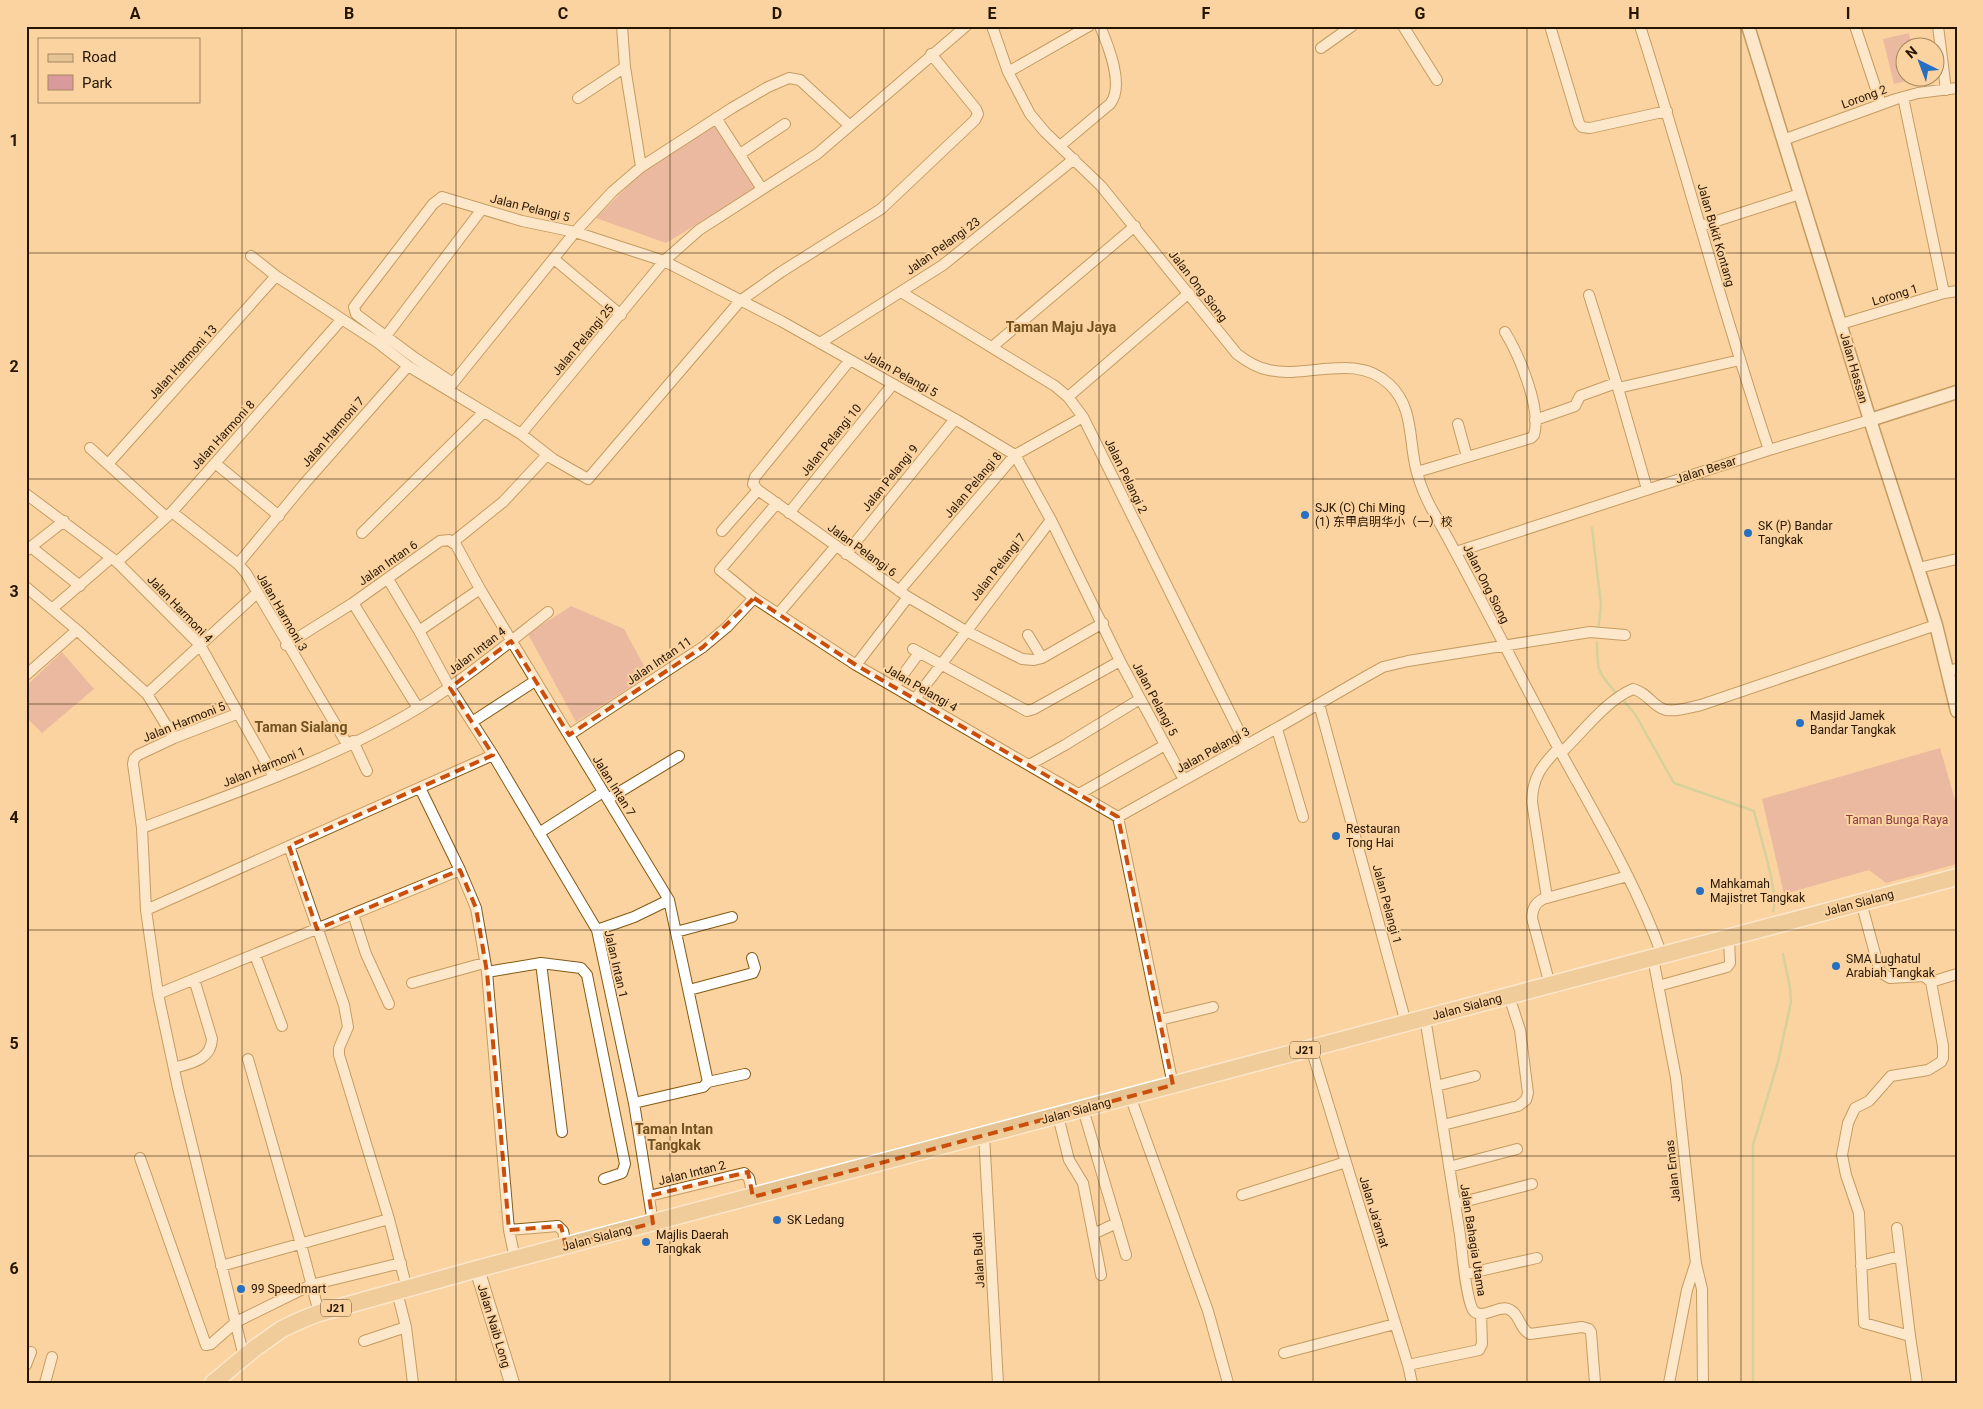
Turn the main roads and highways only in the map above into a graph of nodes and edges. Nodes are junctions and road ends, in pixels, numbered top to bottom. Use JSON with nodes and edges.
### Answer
{"nodes":[{"id":1,"x":1956,"y":880,"type":"edge"},
{"id":2,"x":476,"y":1269,"type":"junction"},
{"id":3,"x":213,"y":1383,"type":"edge"},
{"id":4,"x":512,"y":1383,"type":"edge"}],
"edges":[{"from":1,"to":2,"type":"main road","name":"Jalan Sialang","number":"J21"},
{"from":2,"to":3,"type":"main road","name":"Jalan Sialang","number":"J21"},
{"from":2,"to":4,"type":"main road","name":"Jalan Naib Long"}]}
